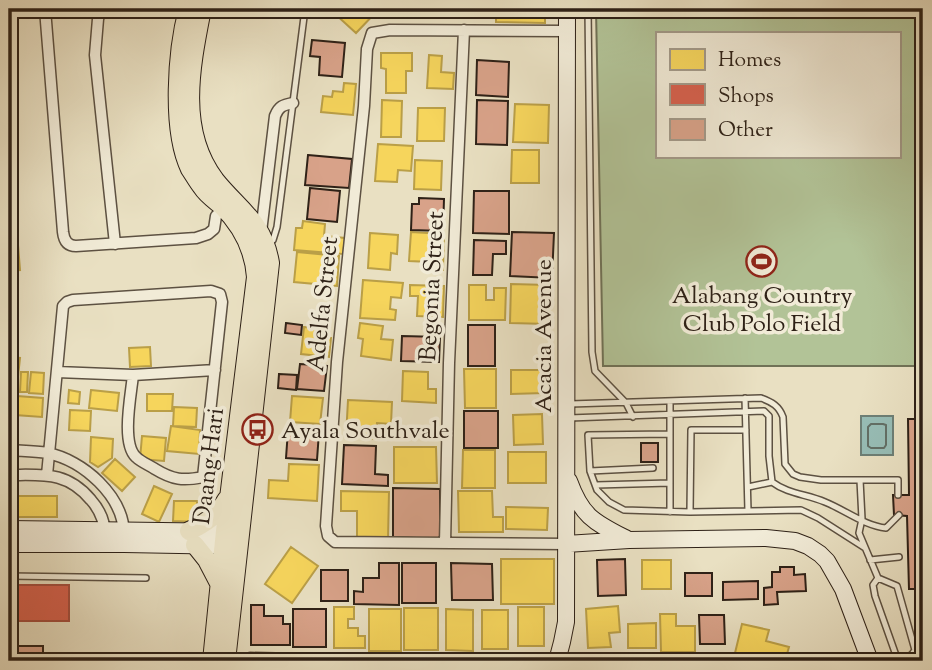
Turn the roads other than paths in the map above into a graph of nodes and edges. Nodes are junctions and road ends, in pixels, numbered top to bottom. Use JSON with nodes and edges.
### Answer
{"nodes":[{"id":1,"x":45,"y":9,"type":"edge"},
{"id":2,"x":101,"y":9,"type":"edge"},
{"id":3,"x":188,"y":9,"type":"edge"},
{"id":4,"x":202,"y":9,"type":"edge"},
{"id":5,"x":305,"y":9,"type":"edge"},
{"id":6,"x":567,"y":9,"type":"edge"},
{"id":7,"x":588,"y":9,"type":"edge"},
{"id":8,"x":464,"y":30,"type":"junction"},
{"id":9,"x":567,"y":30,"type":"junction"},
{"id":10,"x":293,"y":103,"type":"junction"},
{"id":11,"x":228,"y":203,"type":"junction"},
{"id":12,"x":264,"y":242,"type":"junction"},
{"id":13,"x":115,"y":244,"type":"junction"},
{"id":14,"x":262,"y":277,"type":"junction"},
{"id":15,"x":215,"y":370,"type":"junction"},
{"id":16,"x":57,"y":372,"type":"junction"},
{"id":17,"x":133,"y":375,"type":"junction"},
{"id":18,"x":745,"y":398,"type":"junction"},
{"id":19,"x":670,"y":401,"type":"junction"},
{"id":20,"x":626,"y":403,"type":"junction"},
{"id":21,"x":566,"y":411,"type":"junction"},
{"id":22,"x":746,"y":412,"type":"junction"},
{"id":23,"x":670,"y":415,"type":"junction"},
{"id":24,"x":633,"y":417,"type":"junction"},
{"id":25,"x":746,"y":430,"type":"junction"},
{"id":26,"x":670,"y":433,"type":"junction"},
{"id":27,"x":9,"y":450,"type":"edge"},
{"id":28,"x":48,"y":454,"type":"junction"},
{"id":29,"x":653,"y":468,"type":"dead end"},
{"id":30,"x":590,"y":471,"type":"junction"},
{"id":31,"x":566,"y":472,"type":"junction"},
{"id":32,"x":9,"y":475,"type":"edge"},
{"id":33,"x":47,"y":475,"type":"junction"},
{"id":34,"x":860,"y":480,"type":"junction"},
{"id":35,"x":772,"y":482,"type":"junction"},
{"id":36,"x":670,"y":483,"type":"junction"},
{"id":37,"x":596,"y":485,"type":"junction"},
{"id":38,"x":748,"y":487,"type":"junction"},
{"id":39,"x":898,"y":495,"type":"dead end"},
{"id":40,"x":229,"y":496,"type":"junction"},
{"id":41,"x":748,"y":511,"type":"junction"},
{"id":42,"x":670,"y":512,"type":"junction"},
{"id":43,"x":690,"y":512,"type":"junction"},
{"id":44,"x":899,"y":515,"type":"dead end"},
{"id":45,"x":862,"y":519,"type":"junction"},
{"id":46,"x":9,"y":530,"type":"edge"},
{"id":47,"x":105,"y":537,"type":"junction"},
{"id":48,"x":124,"y":537,"type":"junction"},
{"id":49,"x":192,"y":538,"type":"junction"},
{"id":50,"x":231,"y":539,"type":"junction"},
{"id":51,"x":629,"y":540,"type":"junction"},
{"id":52,"x":445,"y":543,"type":"junction"},
{"id":53,"x":9,"y":544,"type":"edge"},
{"id":54,"x":566,"y":544,"type":"junction"},
{"id":55,"x":865,"y":548,"type":"junction"},
{"id":56,"x":899,"y":557,"type":"dead end"},
{"id":57,"x":870,"y":560,"type":"junction"},
{"id":58,"x":9,"y":576,"type":"edge"},
{"id":59,"x":146,"y":578,"type":"dead end"},
{"id":60,"x":878,"y":578,"type":"junction"},
{"id":61,"x":220,"y":586,"type":"junction"},
{"id":62,"x":923,"y":649,"type":"edge"},
{"id":63,"x":915,"y":650,"type":"junction"},
{"id":64,"x":212,"y":661,"type":"edge"},
{"id":65,"x":226,"y":661,"type":"edge"},
{"id":66,"x":250,"y":661,"type":"edge"},
{"id":67,"x":386,"y":661,"type":"edge"},
{"id":68,"x":557,"y":661,"type":"edge"},
{"id":69,"x":680,"y":661,"type":"edge"},
{"id":70,"x":710,"y":661,"type":"edge"},
{"id":71,"x":870,"y":661,"type":"edge"},
{"id":72,"x":898,"y":661,"type":"edge"}],
"edges":[{"from":1,"to":13,"type":"street"},
{"from":2,"to":13,"type":"street"},
{"from":3,"to":11,"type":"main road"},
{"from":4,"to":11,"type":"main road"},
{"from":5,"to":10,"type":"lane"},
{"from":6,"to":9,"type":"street","name":"Acacia Avenue"},
{"from":7,"to":20,"type":"lane"},
{"from":8,"to":9,"type":"street","name":"Adelfa Street"},
{"from":8,"to":52,"type":"street","name":"Begonia Street"},
{"from":8,"to":52,"type":"street","name":"Adelfa Street"},
{"from":9,"to":21,"type":"street","name":"Acacia Avenue"},
{"from":10,"to":12,"type":"lane"},
{"from":10,"to":12,"type":"street"},
{"from":11,"to":12,"type":"main road"},
{"from":11,"to":13,"type":"street"},
{"from":12,"to":14,"type":"main road"},
{"from":14,"to":40,"type":"main road","name":"Daang Hari"},
{"from":14,"to":50,"type":"main road","name":"Daang Hari"},
{"from":15,"to":16,"type":"street"},
{"from":15,"to":17,"type":"street"},
{"from":15,"to":17,"type":"street"},
{"from":16,"to":17,"type":"street"},
{"from":16,"to":28,"type":"street"},
{"from":18,"to":19,"type":"lane"},
{"from":18,"to":22,"type":"lane"},
{"from":18,"to":34,"type":"lane"},
{"from":19,"to":20,"type":"lane"},
{"from":19,"to":23,"type":"lane"},
{"from":20,"to":21,"type":"lane"},
{"from":20,"to":24,"type":"lane"},
{"from":21,"to":24,"type":"lane"},
{"from":21,"to":31,"type":"street","name":"Acacia Avenue"},
{"from":22,"to":23,"type":"lane"},
{"from":22,"to":25,"type":"lane"},
{"from":22,"to":35,"type":"lane"},
{"from":23,"to":24,"type":"lane"},
{"from":23,"to":26,"type":"lane"},
{"from":25,"to":38,"type":"lane"},
{"from":25,"to":43,"type":"lane"},
{"from":26,"to":30,"type":"lane"},
{"from":26,"to":36,"type":"lane"},
{"from":27,"to":28,"type":"street"},
{"from":28,"to":33,"type":"street"},
{"from":28,"to":48,"type":"street"},
{"from":29,"to":30,"type":"lane"},
{"from":30,"to":37,"type":"lane"},
{"from":31,"to":51,"type":"street"},
{"from":31,"to":54,"type":"street","name":"Acacia Avenue"},
{"from":32,"to":33,"type":"street"},
{"from":33,"to":47,"type":"street"},
{"from":34,"to":39,"type":"lane"},
{"from":34,"to":45,"type":"lane"},
{"from":35,"to":38,"type":"lane"},
{"from":35,"to":45,"type":"lane"},
{"from":36,"to":37,"type":"lane"},
{"from":36,"to":42,"type":"lane"},
{"from":37,"to":42,"type":"lane"},
{"from":38,"to":41,"type":"lane"},
{"from":40,"to":49,"type":"main road"},
{"from":40,"to":50,"type":"main road","name":"Daang Hari"},
{"from":41,"to":43,"type":"lane"},
{"from":41,"to":55,"type":"lane"},
{"from":42,"to":43,"type":"lane"},
{"from":44,"to":45,"type":"lane"},
{"from":45,"to":55,"type":"lane"},
{"from":46,"to":47,"type":"street"},
{"from":47,"to":48,"type":"street"},
{"from":47,"to":53,"type":"street"},
{"from":48,"to":49,"type":"street"},
{"from":49,"to":50,"type":"street"},
{"from":49,"to":61,"type":"main road"},
{"from":50,"to":61,"type":"main road","name":"Daang Hari"},
{"from":50,"to":65,"type":"main road","name":"Daang Hari"},
{"from":51,"to":54,"type":"street"},
{"from":51,"to":71,"type":"street"},
{"from":52,"to":54,"type":"street","name":"Adelfa Street"},
{"from":54,"to":68,"type":"street","name":"Acacia Avenue"},
{"from":55,"to":57,"type":"lane"},
{"from":56,"to":57,"type":"lane"},
{"from":57,"to":60,"type":"lane"},
{"from":58,"to":59,"type":"lane"},
{"from":60,"to":63,"type":"lane"},
{"from":60,"to":72,"type":"lane"},
{"from":61,"to":64,"type":"main road","name":"Daang Hari"},
{"from":62,"to":63,"type":"lane"},
{"from":63,"to":72,"type":"lane"},
{"from":66,"to":67,"type":"street"},
{"from":69,"to":70,"type":"street"}]}
